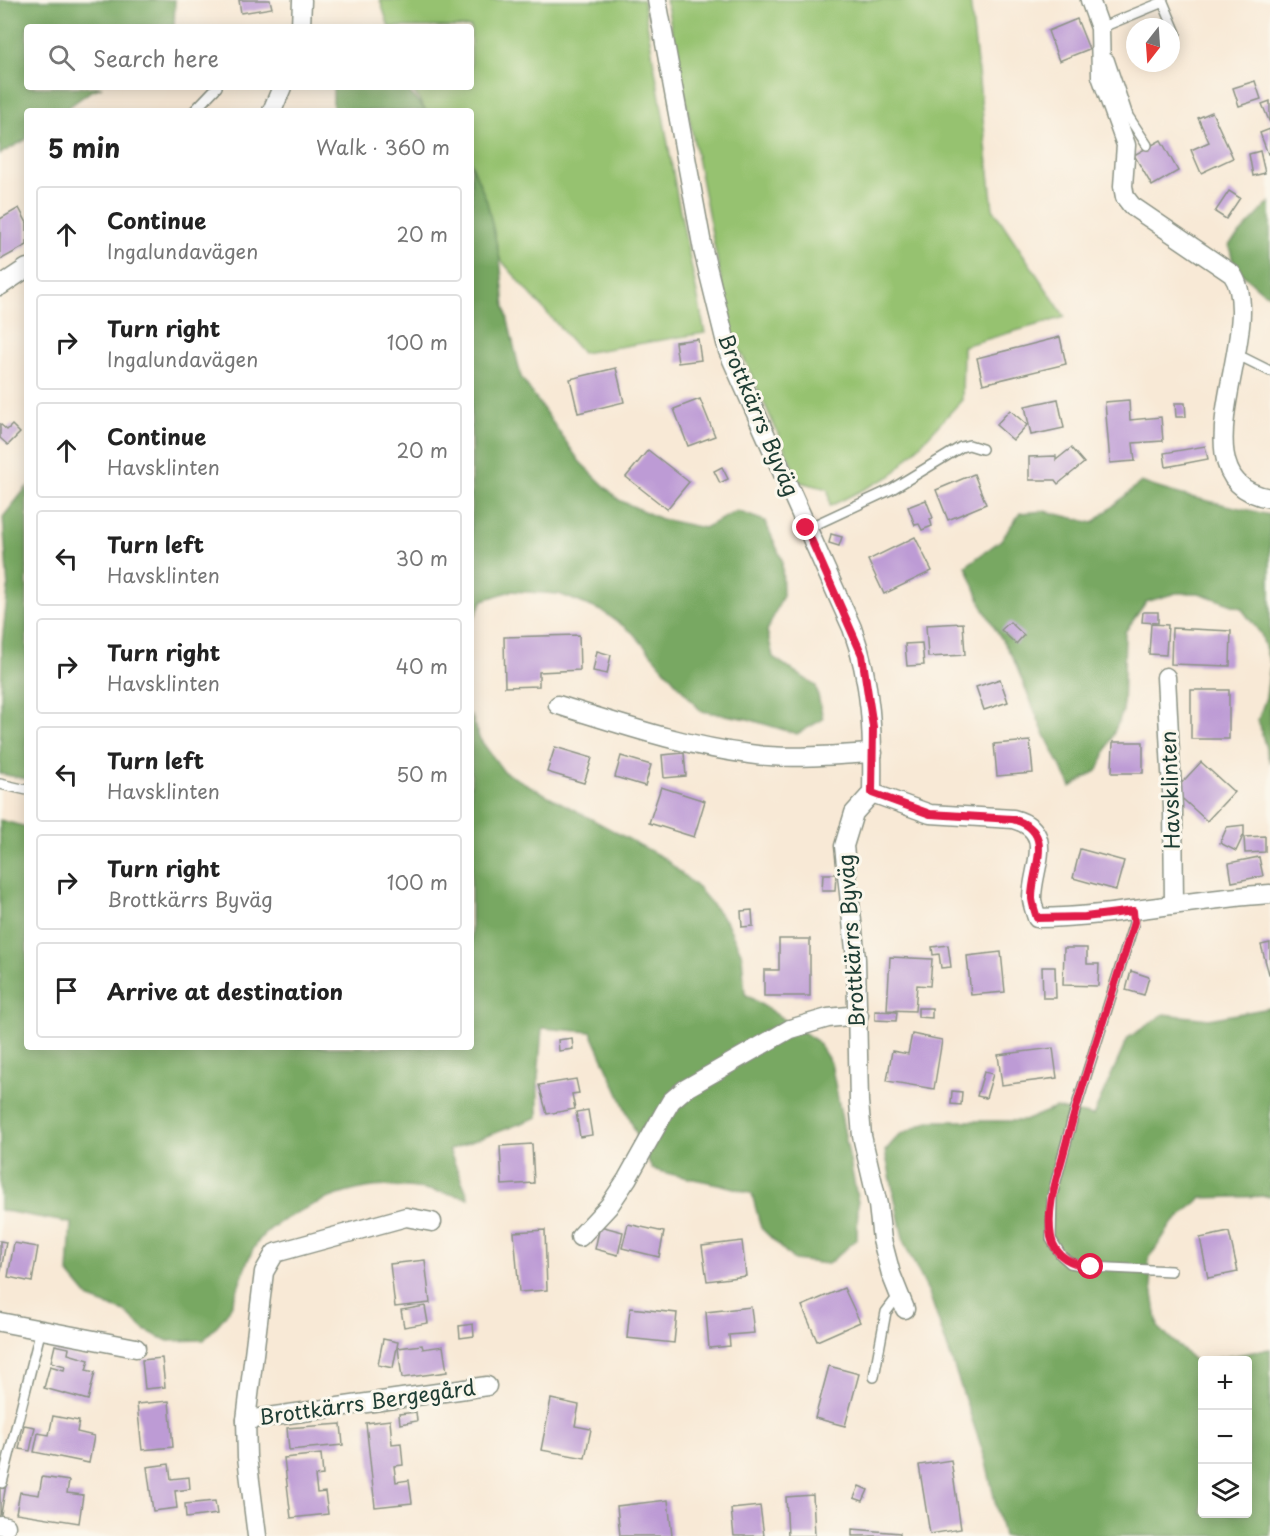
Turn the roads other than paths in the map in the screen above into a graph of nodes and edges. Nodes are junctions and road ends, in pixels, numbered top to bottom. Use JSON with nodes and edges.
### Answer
{"nodes":[{"id":1,"x":302,"y":0,"type":"edge"},
{"id":2,"x":657,"y":0,"type":"edge"},
{"id":3,"x":1090,"y":0,"type":"edge"},
{"id":4,"x":1170,"y":18,"type":"edge"},
{"id":5,"x":301,"y":24,"type":"edge"},
{"id":6,"x":1100,"y":28,"type":"junction"},
{"id":7,"x":1101,"y":55,"type":"junction"},
{"id":8,"x":214,"y":90,"type":"edge"},
{"id":9,"x":281,"y":90,"type":"edge"},
{"id":10,"x":197,"y":108,"type":"edge"},
{"id":11,"x":273,"y":108,"type":"edge"},
{"id":12,"x":1147,"y":145,"type":"dead end"},
{"id":13,"x":24,"y":270,"type":"edge"},
{"id":14,"x":0,"y":286,"type":"edge"},
{"id":15,"x":1244,"y":358,"type":"junction"},
{"id":16,"x":1270,"y":371,"type":"edge"},
{"id":17,"x":982,"y":448,"type":"dead end"},
{"id":18,"x":1270,"y":498,"type":"edge"},
{"id":19,"x":806,"y":528,"type":"junction"},
{"id":20,"x":1166,"y":677,"type":"dead end"},
{"id":21,"x":558,"y":705,"type":"dead end"},
{"id":22,"x":873,"y":753,"type":"junction"},
{"id":23,"x":0,"y":784,"type":"edge"},
{"id":24,"x":24,"y":789,"type":"edge"},
{"id":25,"x":872,"y":793,"type":"junction"},
{"id":26,"x":1270,"y":894,"type":"edge"},
{"id":27,"x":1174,"y":903,"type":"junction"},
{"id":28,"x":1133,"y":911,"type":"junction"},
{"id":29,"x":859,"y":1014,"type":"junction"},
{"id":30,"x":432,"y":1222,"type":"dead end"},
{"id":31,"x":580,"y":1237,"type":"dead end"},
{"id":32,"x":1171,"y":1270,"type":"dead end"},
{"id":33,"x":902,"y":1302,"type":"joint"},
{"id":34,"x":0,"y":1322,"type":"edge"},
{"id":35,"x":41,"y":1329,"type":"junction"},
{"id":36,"x":135,"y":1348,"type":"dead end"},
{"id":37,"x":874,"y":1377,"type":"dead end"},
{"id":38,"x":487,"y":1386,"type":"dead end"},
{"id":39,"x":246,"y":1420,"type":"junction"},
{"id":40,"x":2,"y":1483,"type":"dead end"},
{"id":41,"x":257,"y":1536,"type":"edge"}],
"edges":[{"from":1,"to":5,"type":"street"},
{"from":2,"to":19,"type":"street","name":"Brottkärrs Byväg"},
{"from":3,"to":6,"type":"street"},
{"from":4,"to":6,"type":"lane"},
{"from":6,"to":7,"type":"street"},
{"from":7,"to":12,"type":"lane"},
{"from":7,"to":15,"type":"street"},
{"from":8,"to":10,"type":"lane"},
{"from":9,"to":11,"type":"street"},
{"from":13,"to":14,"type":"street"},
{"from":15,"to":16,"type":"lane"},
{"from":15,"to":18,"type":"street"},
{"from":17,"to":19,"type":"lane"},
{"from":19,"to":22,"type":"street","name":"Brottkärrs Byväg"},
{"from":20,"to":27,"type":"street","name":"Havsklinten"},
{"from":21,"to":22,"type":"street"},
{"from":22,"to":25,"type":"street","name":"Brottkärrs Byväg"},
{"from":23,"to":24,"type":"lane"},
{"from":25,"to":28,"type":"street"},
{"from":25,"to":29,"type":"street","name":"Brottkärrs Byväg"},
{"from":26,"to":27,"type":"street"},
{"from":27,"to":28,"type":"street"},
{"from":28,"to":32,"type":"lane"},
{"from":29,"to":31,"type":"street"},
{"from":29,"to":33,"type":"street","name":"Brottkärrs Byväg"},
{"from":30,"to":39,"type":"street","name":"Brottkärrs Bergegård"},
{"from":33,"to":37,"type":"lane"},
{"from":34,"to":35,"type":"street"},
{"from":35,"to":36,"type":"street"},
{"from":35,"to":40,"type":"lane"},
{"from":38,"to":39,"type":"street","name":"Brottkärrs Bergegård"},
{"from":39,"to":41,"type":"street","name":"Brottkärrs Bergegård"}]}
